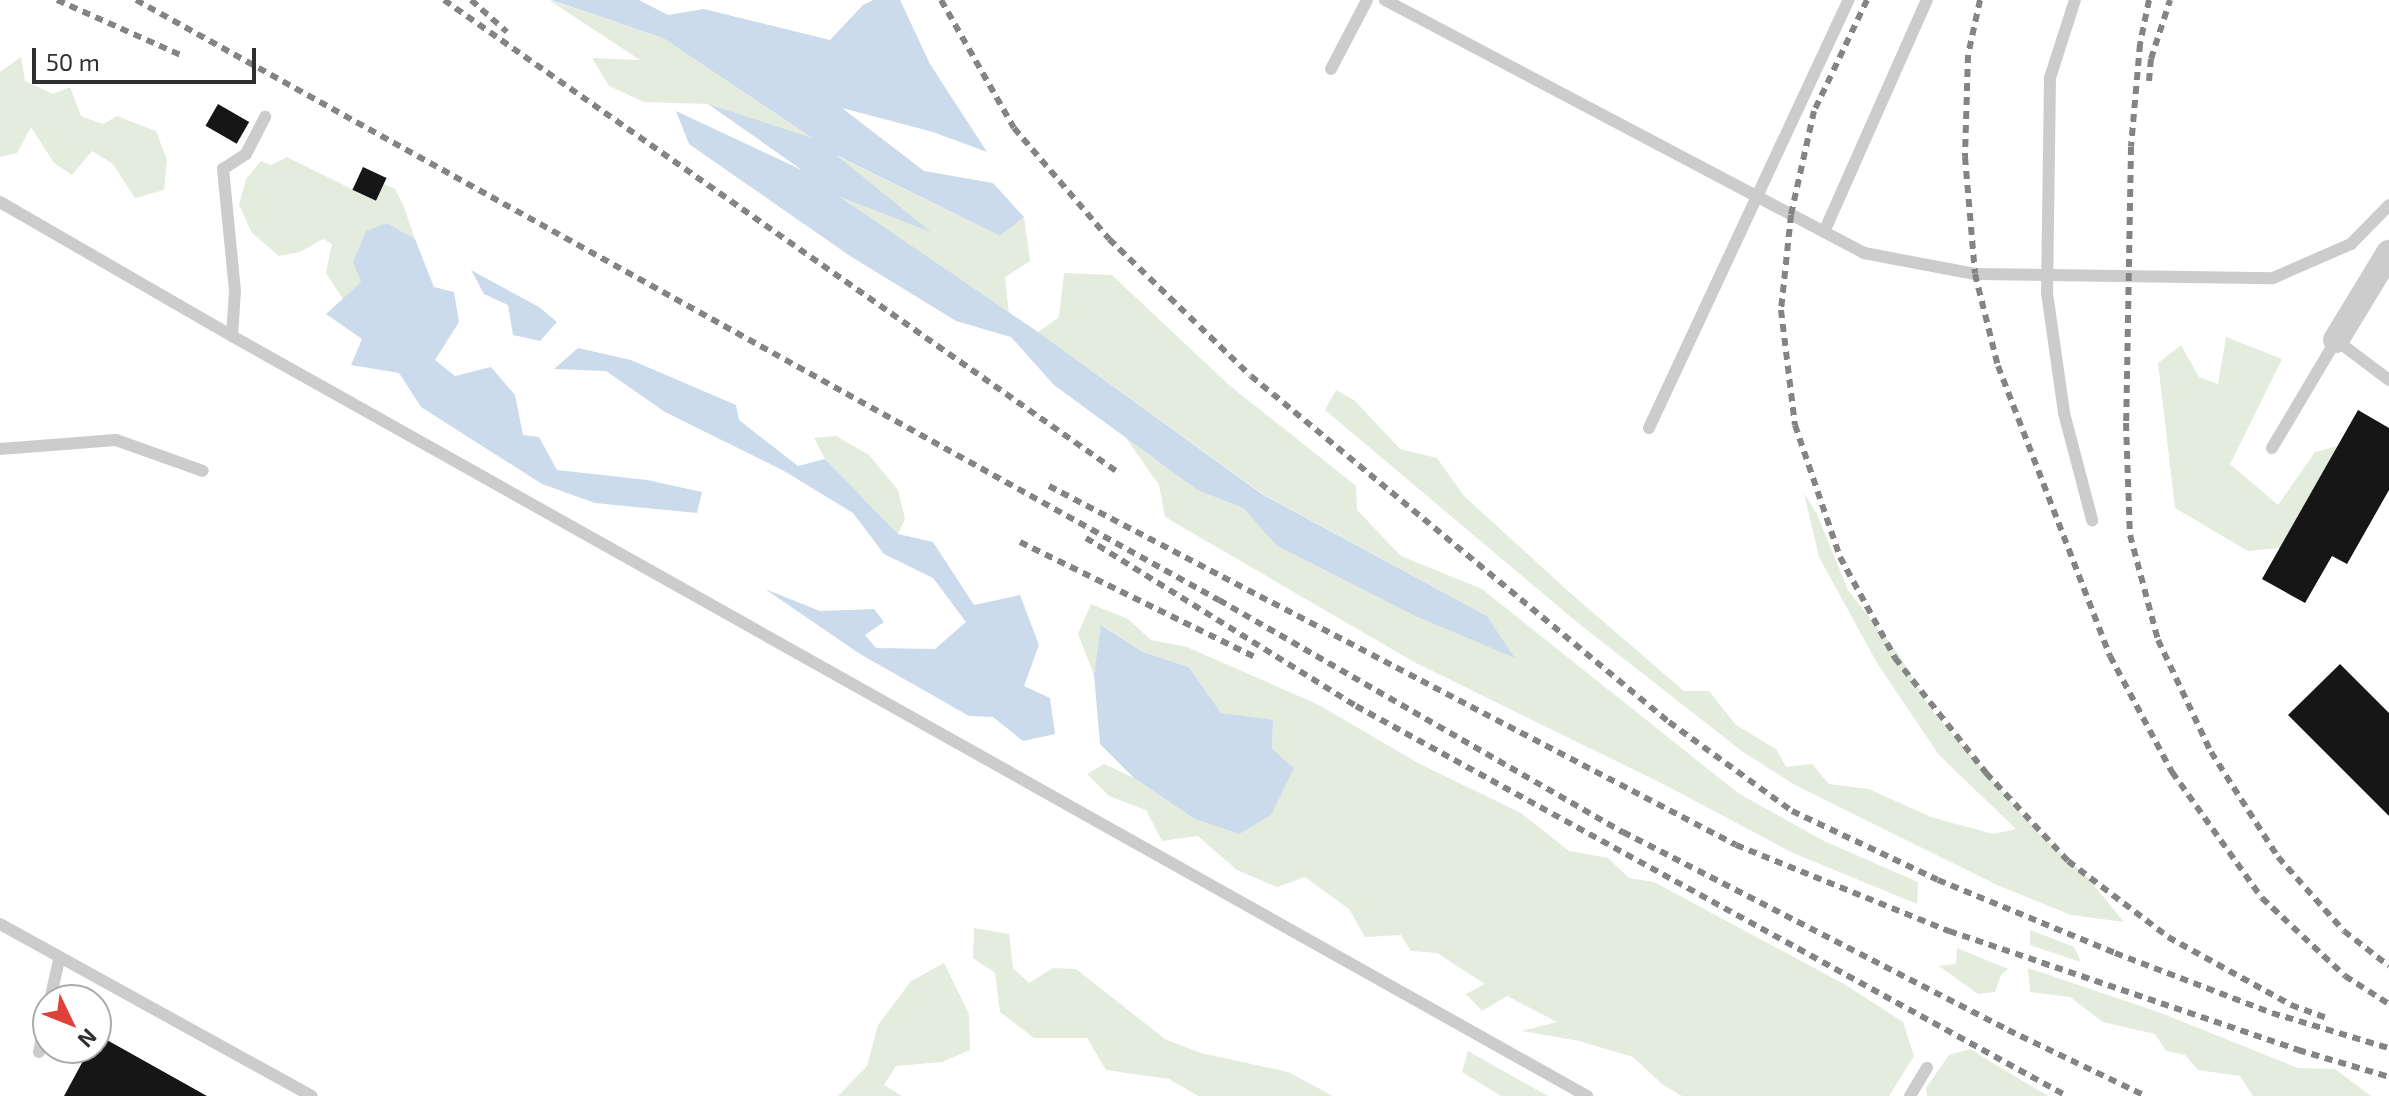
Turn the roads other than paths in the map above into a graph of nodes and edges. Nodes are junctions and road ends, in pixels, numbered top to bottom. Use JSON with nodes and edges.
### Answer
{"nodes":[{"id":1,"x":1367,"y":0,"type":"edge"},
{"id":2,"x":1385,"y":0,"type":"edge"},
{"id":3,"x":1849,"y":0,"type":"edge"},
{"id":4,"x":1927,"y":0,"type":"edge"},
{"id":5,"x":2075,"y":0,"type":"edge"},
{"id":6,"x":1331,"y":69,"type":"dead end"},
{"id":7,"x":265,"y":117,"type":"dead end"},
{"id":8,"x":1758,"y":198,"type":"junction"},
{"id":9,"x":0,"y":202,"type":"edge"},
{"id":10,"x":2389,"y":205,"type":"edge"},
{"id":11,"x":1824,"y":232,"type":"junction"},
{"id":12,"x":2389,"y":253,"type":"edge"},
{"id":13,"x":2048,"y":276,"type":"junction"},
{"id":14,"x":232,"y":336,"type":"junction"},
{"id":15,"x":2336,"y":340,"type":"junction"},
{"id":16,"x":2389,"y":380,"type":"edge"},
{"id":17,"x":1649,"y":428,"type":"dead end"},
{"id":18,"x":2272,"y":448,"type":"dead end"},
{"id":19,"x":0,"y":449,"type":"edge"},
{"id":20,"x":203,"y":471,"type":"dead end"},
{"id":21,"x":2092,"y":520,"type":"dead end"},
{"id":22,"x":0,"y":924,"type":"edge"},
{"id":23,"x":59,"y":960,"type":"junction"},
{"id":24,"x":54,"y":984,"type":"edge"},
{"id":25,"x":1927,"y":1068,"type":"dead end"},
{"id":26,"x":312,"y":1096,"type":"edge"},
{"id":27,"x":1587,"y":1096,"type":"edge"},
{"id":28,"x":1910,"y":1096,"type":"edge"}],
"edges":[{"from":1,"to":6,"type":"lane"},
{"from":2,"to":8,"type":"lane"},
{"from":3,"to":8,"type":"lane"},
{"from":4,"to":11,"type":"lane"},
{"from":5,"to":13,"type":"lane"},
{"from":7,"to":14,"type":"lane"},
{"from":8,"to":11,"type":"lane"},
{"from":8,"to":17,"type":"lane"},
{"from":9,"to":14,"type":"lane"},
{"from":10,"to":13,"type":"lane"},
{"from":11,"to":13,"type":"lane"},
{"from":12,"to":15,"type":"street"},
{"from":13,"to":21,"type":"lane"},
{"from":14,"to":27,"type":"lane"},
{"from":15,"to":16,"type":"lane"},
{"from":15,"to":18,"type":"lane"},
{"from":19,"to":20,"type":"lane"},
{"from":22,"to":23,"type":"lane"},
{"from":23,"to":24,"type":"lane"},
{"from":23,"to":26,"type":"lane"},
{"from":25,"to":28,"type":"lane"}]}
